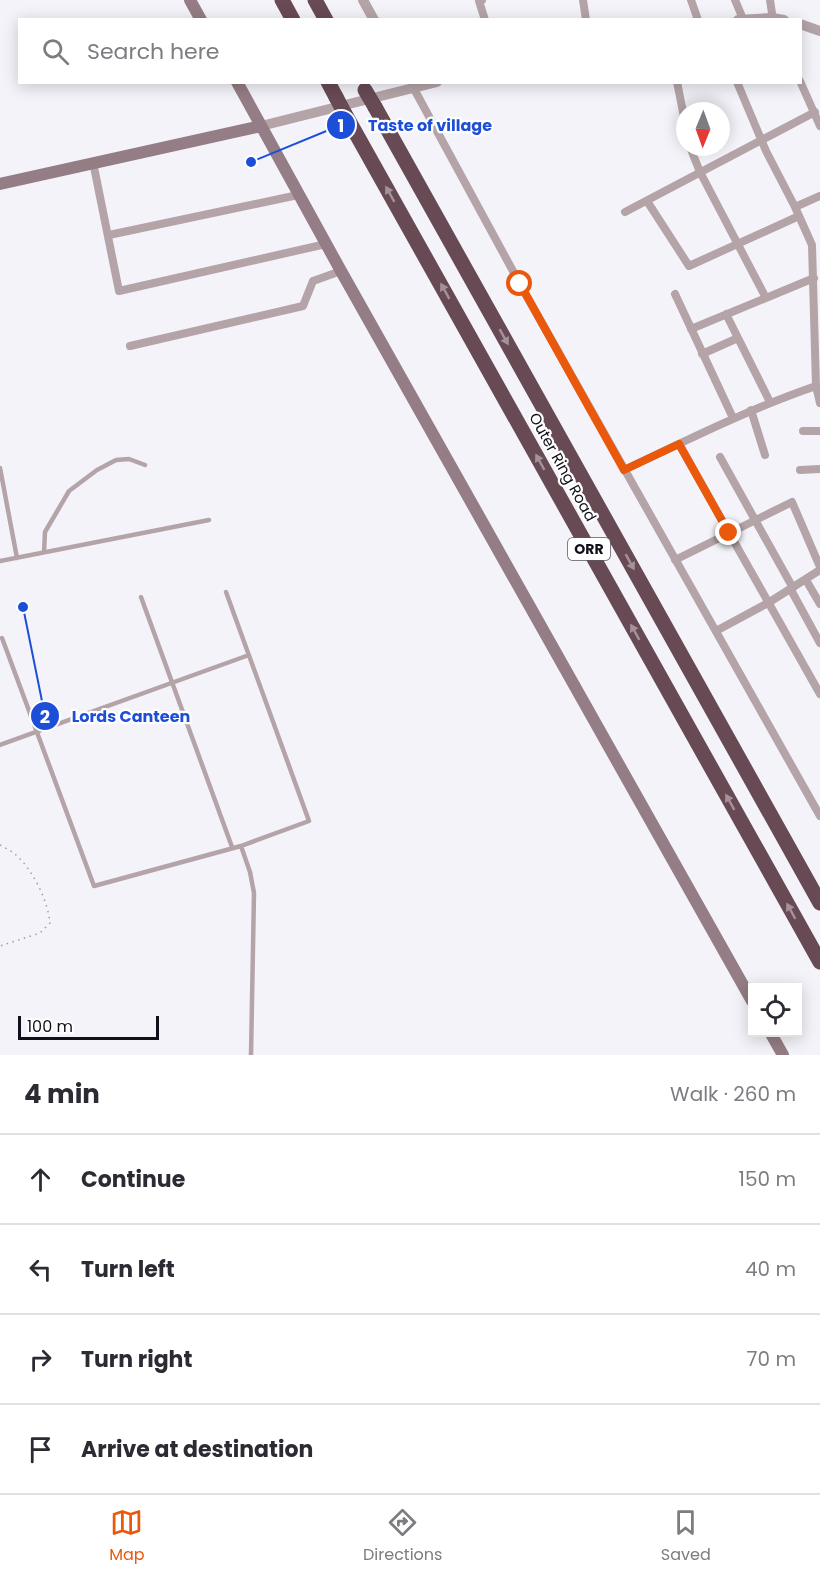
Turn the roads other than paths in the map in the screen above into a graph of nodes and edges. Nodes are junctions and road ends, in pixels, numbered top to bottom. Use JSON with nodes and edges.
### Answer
{"nodes":[{"id":1,"x":190,"y":0,"type":"edge"},
{"id":2,"x":282,"y":0,"type":"edge"},
{"id":3,"x":315,"y":0,"type":"edge"},
{"id":4,"x":363,"y":0,"type":"edge"},
{"id":5,"x":482,"y":0,"type":"edge"},
{"id":6,"x":583,"y":0,"type":"edge"},
{"id":7,"x":691,"y":0,"type":"edge"},
{"id":8,"x":735,"y":0,"type":"edge"},
{"id":9,"x":770,"y":0,"type":"edge"},
{"id":10,"x":200,"y":18,"type":"edge"},
{"id":11,"x":292,"y":18,"type":"edge"},
{"id":12,"x":325,"y":18,"type":"edge"},
{"id":13,"x":373,"y":18,"type":"edge"},
{"id":14,"x":484,"y":18,"type":"edge"},
{"id":15,"x":586,"y":18,"type":"edge"},
{"id":16,"x":697,"y":18,"type":"edge"},
{"id":17,"x":743,"y":18,"type":"edge"},
{"id":18,"x":772,"y":18,"type":"edge"},
{"id":19,"x":802,"y":24,"type":"edge"},
{"id":20,"x":820,"y":31,"type":"edge"},
{"id":21,"x":802,"y":83,"type":"edge"},
{"id":22,"x":238,"y":84,"type":"edge"},
{"id":23,"x":329,"y":84,"type":"edge"},
{"id":24,"x":677,"y":84,"type":"edge"},
{"id":25,"x":738,"y":84,"type":"edge"},
{"id":26,"x":412,"y":85,"type":"edge"},
{"id":27,"x":363,"y":86,"type":"edge"},
{"id":28,"x":681,"y":102,"type":"edge"},
{"id":29,"x":815,"y":112,"type":"junction"},
{"id":30,"x":261,"y":126,"type":"junction"},
{"id":31,"x":820,"y":126,"type":"edge"},
{"id":32,"x":761,"y":140,"type":"junction"},
{"id":33,"x":694,"y":156,"type":"edge"},
{"id":34,"x":93,"y":162,"type":"junction"},
{"id":35,"x":700,"y":172,"type":"junction"},
{"id":36,"x":0,"y":184,"type":"edge"},
{"id":37,"x":298,"y":195,"type":"junction"},
{"id":38,"x":820,"y":195,"type":"edge"},
{"id":39,"x":647,"y":201,"type":"junction"},
{"id":40,"x":795,"y":207,"type":"junction"},
{"id":41,"x":625,"y":212,"type":"dead end"},
{"id":42,"x":799,"y":216,"type":"junction"},
{"id":43,"x":109,"y":235,"type":"junction"},
{"id":44,"x":326,"y":244,"type":"junction"},
{"id":45,"x":738,"y":245,"type":"junction"},
{"id":46,"x":816,"y":257,"type":"edge"},
{"id":47,"x":341,"y":271,"type":"junction"},
{"id":48,"x":814,"y":278,"type":"junction"},
{"id":49,"x":675,"y":294,"type":"dead end"},
{"id":50,"x":766,"y":298,"type":"junction"},
{"id":51,"x":726,"y":314,"type":"junction"},
{"id":52,"x":691,"y":329,"type":"junction"},
{"id":53,"x":738,"y":338,"type":"junction"},
{"id":54,"x":130,"y":346,"type":"dead end"},
{"id":55,"x":702,"y":354,"type":"junction"},
{"id":56,"x":816,"y":386,"type":"junction"},
{"id":57,"x":770,"y":402,"type":"junction"},
{"id":58,"x":820,"y":403,"type":"edge"},
{"id":59,"x":751,"y":410,"type":"junction"},
{"id":60,"x":733,"y":418,"type":"junction"},
{"id":61,"x":803,"y":431,"type":"dead end"},
{"id":62,"x":820,"y":431,"type":"edge"},
{"id":63,"x":679,"y":444,"type":"junction"},
{"id":64,"x":765,"y":455,"type":"dead end"},
{"id":65,"x":720,"y":457,"type":"dead end"},
{"id":66,"x":145,"y":465,"type":"dead end"},
{"id":67,"x":0,"y":468,"type":"edge"},
{"id":68,"x":820,"y":469,"type":"edge"},
{"id":69,"x":624,"y":470,"type":"junction"},
{"id":70,"x":800,"y":470,"type":"dead end"},
{"id":71,"x":208,"y":520,"type":"dead end"},
{"id":72,"x":755,"y":520,"type":"junction"},
{"id":73,"x":729,"y":533,"type":"junction"},
{"id":74,"x":44,"y":552,"type":"junction"},
{"id":75,"x":17,"y":558,"type":"junction"},
{"id":76,"x":675,"y":560,"type":"junction"},
{"id":77,"x":0,"y":561,"type":"edge"},
{"id":78,"x":820,"y":569,"type":"edge"},
{"id":79,"x":806,"y":580,"type":"junction"},
{"id":80,"x":792,"y":589,"type":"junction"},
{"id":81,"x":226,"y":592,"type":"dead end"},
{"id":82,"x":141,"y":597,"type":"dead end"},
{"id":83,"x":768,"y":603,"type":"junction"},
{"id":84,"x":820,"y":604,"type":"edge"},
{"id":85,"x":716,"y":631,"type":"junction"},
{"id":86,"x":2,"y":638,"type":"dead end"},
{"id":87,"x":820,"y":643,"type":"edge"},
{"id":88,"x":249,"y":655,"type":"junction"},
{"id":89,"x":172,"y":683,"type":"junction"},
{"id":90,"x":820,"y":694,"type":"edge"},
{"id":91,"x":36,"y":731,"type":"junction"},
{"id":92,"x":0,"y":744,"type":"edge"},
{"id":93,"x":820,"y":816,"type":"edge"},
{"id":94,"x":241,"y":846,"type":"junction"},
{"id":95,"x":232,"y":847,"type":"junction"},
{"id":96,"x":820,"y":903,"type":"edge"},
{"id":97,"x":820,"y":962,"type":"edge"},
{"id":98,"x":748,"y":992,"type":"edge"},
{"id":99,"x":773,"y":1037,"type":"edge"},
{"id":100,"x":250,"y":1055,"type":"edge"},
{"id":101,"x":783,"y":1055,"type":"edge"}],
"edges":[{"from":1,"to":10,"type":"main road"},
{"from":2,"to":11,"type":"highway"},
{"from":3,"to":12,"type":"highway"},
{"from":4,"to":13,"type":"street"},
{"from":5,"to":14,"type":"street"},
{"from":6,"to":15,"type":"street"},
{"from":7,"to":16,"type":"street"},
{"from":8,"to":17,"type":"street"},
{"from":9,"to":18,"type":"street"},
{"from":19,"to":20,"type":"street"},
{"from":21,"to":29,"type":"street"},
{"from":22,"to":30,"type":"main road"},
{"from":97,"to":23,"type":"highway","name":"Outer Ring Road","number":"ORR","one_way":true,"bridge":true},
{"from":24,"to":28,"type":"street"},
{"from":25,"to":32,"type":"street"},
{"from":26,"to":30,"type":"street"},
{"from":26,"to":69,"type":"street"},
{"from":27,"to":96,"type":"highway","name":"Outer Ring Road","number":"ORR","one_way":true,"bridge":true},
{"from":29,"to":31,"type":"street"},
{"from":29,"to":32,"type":"street"},
{"from":30,"to":34,"type":"main road"},
{"from":30,"to":37,"type":"main road"},
{"from":32,"to":35,"type":"street"},
{"from":32,"to":40,"type":"street"},
{"from":33,"to":35,"type":"street"},
{"from":34,"to":36,"type":"main road"},
{"from":34,"to":43,"type":"street"},
{"from":35,"to":39,"type":"street"},
{"from":35,"to":45,"type":"street"},
{"from":37,"to":43,"type":"street"},
{"from":37,"to":44,"type":"main road"},
{"from":38,"to":40,"type":"street"},
{"from":39,"to":41,"type":"street"},
{"from":39,"to":45,"type":"street"},
{"from":40,"to":42,"type":"street"},
{"from":42,"to":45,"type":"street"},
{"from":42,"to":46,"type":"street"},
{"from":43,"to":44,"type":"street"},
{"from":44,"to":47,"type":"main road"},
{"from":45,"to":50,"type":"street"},
{"from":46,"to":48,"type":"street"},
{"from":47,"to":54,"type":"street"},
{"from":47,"to":98,"type":"main road"},
{"from":48,"to":50,"type":"street"},
{"from":48,"to":56,"type":"street"},
{"from":49,"to":52,"type":"street"},
{"from":50,"to":51,"type":"street"},
{"from":51,"to":52,"type":"street"},
{"from":51,"to":53,"type":"street"},
{"from":52,"to":55,"type":"street"},
{"from":53,"to":55,"type":"street"},
{"from":53,"to":57,"type":"street"},
{"from":55,"to":60,"type":"street"},
{"from":56,"to":57,"type":"street"},
{"from":56,"to":58,"type":"street"},
{"from":57,"to":59,"type":"street"},
{"from":59,"to":60,"type":"street"},
{"from":59,"to":64,"type":"street"},
{"from":60,"to":63,"type":"street"},
{"from":61,"to":62,"type":"street"},
{"from":63,"to":69,"type":"street"},
{"from":63,"to":73,"type":"street"},
{"from":65,"to":72,"type":"street"},
{"from":66,"to":74,"type":"lane"},
{"from":67,"to":75,"type":"lane"},
{"from":68,"to":70,"type":"street"},
{"from":69,"to":76,"type":"street"},
{"from":71,"to":74,"type":"lane"},
{"from":72,"to":73,"type":"street"},
{"from":72,"to":78,"type":"street"},
{"from":72,"to":80,"type":"street"},
{"from":73,"to":76,"type":"street"},
{"from":73,"to":83,"type":"street"},
{"from":74,"to":75,"type":"lane"},
{"from":75,"to":77,"type":"lane"},
{"from":76,"to":85,"type":"street"},
{"from":78,"to":79,"type":"street"},
{"from":79,"to":80,"type":"street"},
{"from":79,"to":84,"type":"street"},
{"from":80,"to":83,"type":"street"},
{"from":80,"to":87,"type":"street"},
{"from":81,"to":88,"type":"lane"},
{"from":82,"to":89,"type":"lane"},
{"from":83,"to":85,"type":"street"},
{"from":83,"to":90,"type":"street"},
{"from":85,"to":93,"type":"street"},
{"from":86,"to":91,"type":"lane"},
{"from":88,"to":89,"type":"lane"},
{"from":88,"to":94,"type":"lane"},
{"from":89,"to":91,"type":"lane"},
{"from":89,"to":95,"type":"lane"},
{"from":91,"to":92,"type":"lane"},
{"from":91,"to":95,"type":"lane"},
{"from":94,"to":95,"type":"lane"},
{"from":94,"to":100,"type":"lane"},
{"from":99,"to":101,"type":"main road"}]}
